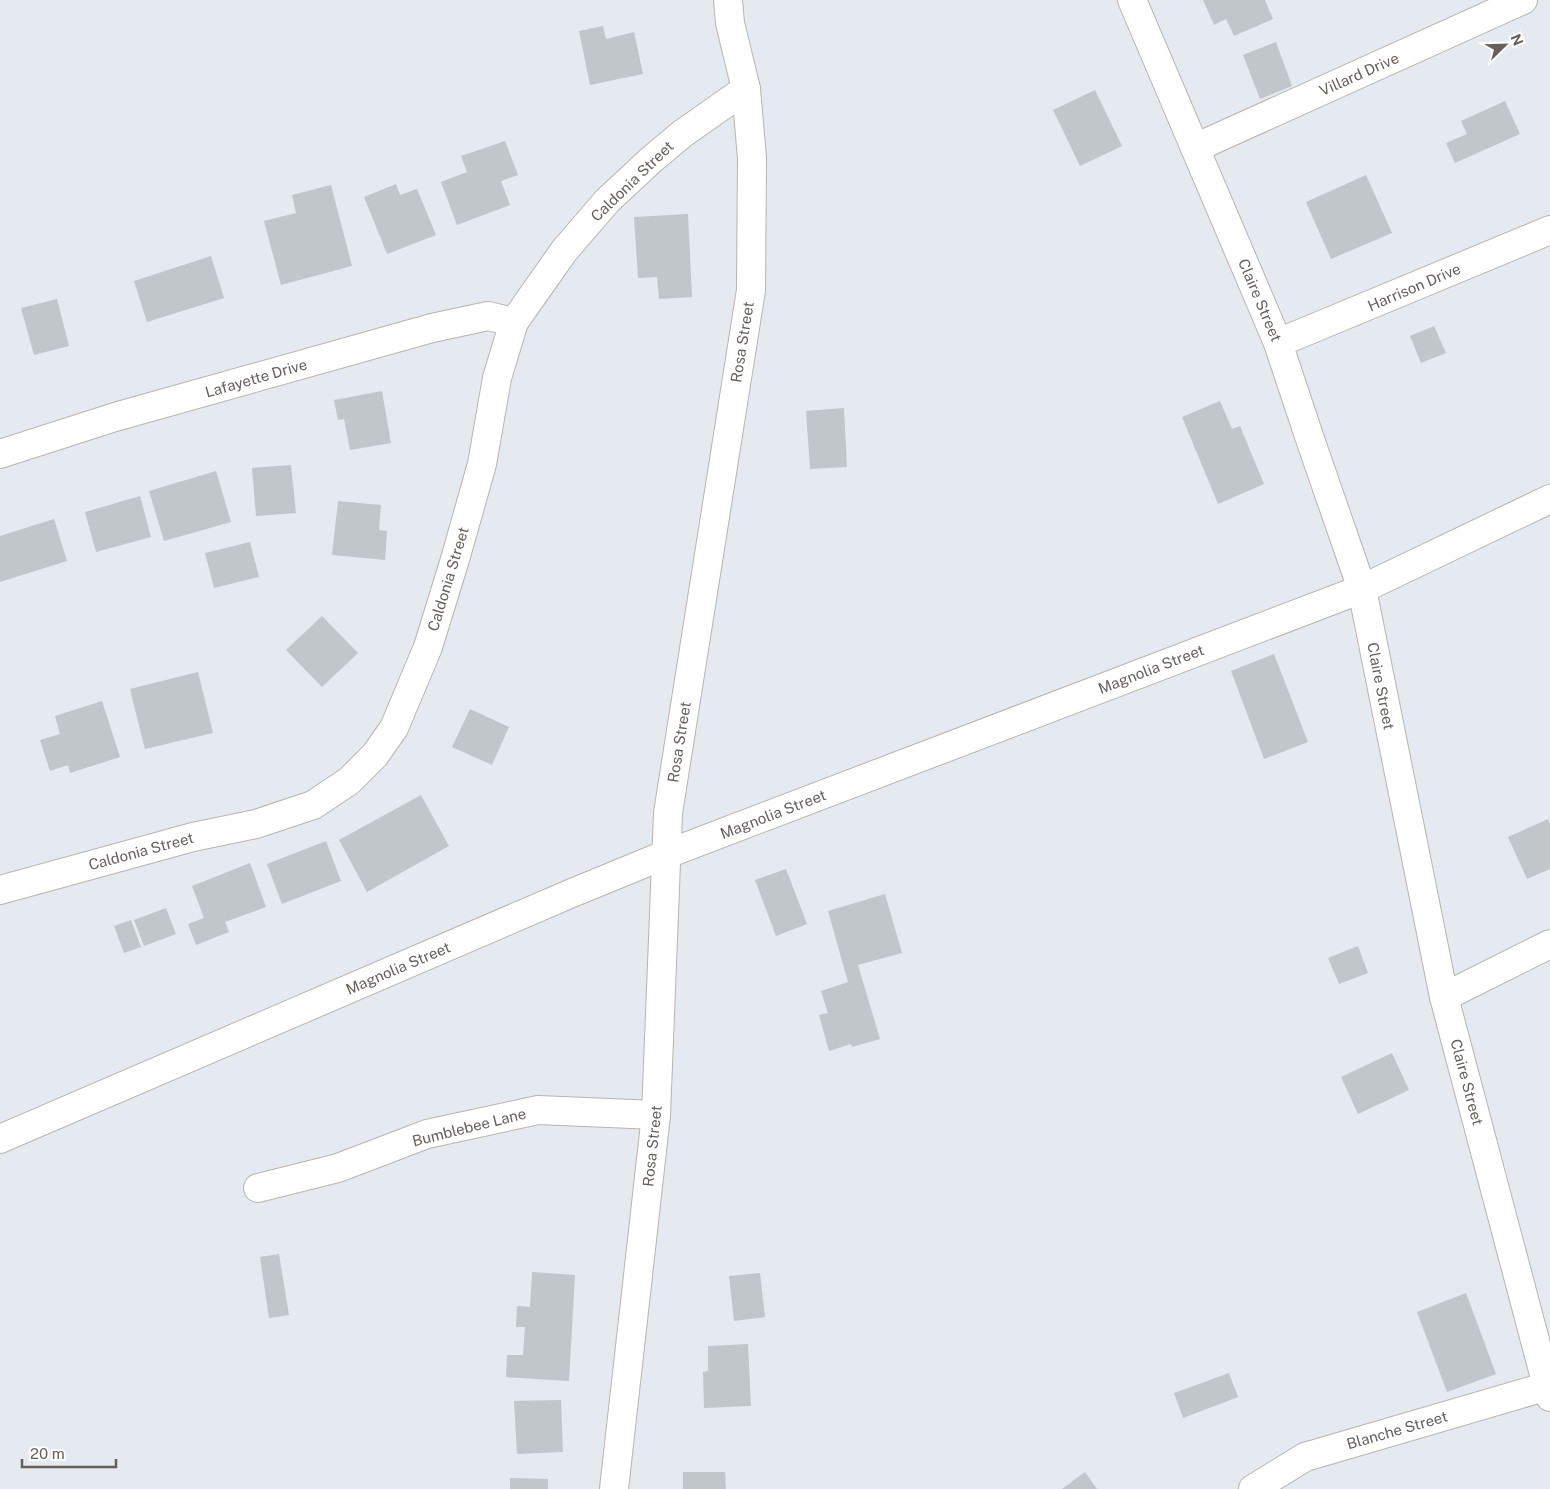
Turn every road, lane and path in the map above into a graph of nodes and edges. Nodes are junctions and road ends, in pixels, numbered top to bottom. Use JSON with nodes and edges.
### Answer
{"nodes":[{"id":1,"x":728,"y":0,"type":"edge"},
{"id":2,"x":1132,"y":0,"type":"edge"},
{"id":3,"x":1523,"y":0,"type":"edge"},
{"id":4,"x":746,"y":90,"type":"junction"},
{"id":5,"x":1195,"y":148,"type":"junction"},
{"id":6,"x":1550,"y":230,"type":"edge"},
{"id":7,"x":514,"y":322,"type":"junction"},
{"id":8,"x":1278,"y":343,"type":"junction"},
{"id":9,"x":0,"y":454,"type":"edge"},
{"id":10,"x":1550,"y":499,"type":"edge"},
{"id":11,"x":1362,"y":589,"type":"junction"},
{"id":12,"x":667,"y":854,"type":"junction"},
{"id":13,"x":0,"y":890,"type":"edge"},
{"id":14,"x":1550,"y":944,"type":"edge"},
{"id":15,"x":1444,"y":997,"type":"junction"},
{"id":16,"x":656,"y":1115,"type":"junction"},
{"id":17,"x":0,"y":1140,"type":"edge"},
{"id":18,"x":258,"y":1188,"type":"dead end"},
{"id":19,"x":1549,"y":1392,"type":"edge"},
{"id":20,"x":614,"y":1489,"type":"edge"},
{"id":21,"x":1253,"y":1489,"type":"edge"}],
"edges":[{"from":1,"to":4,"type":"street","name":"Rosa Street"},
{"from":2,"to":5,"type":"street","name":"Claire Street"},
{"from":3,"to":5,"type":"street","name":"Villard Drive"},
{"from":4,"to":7,"type":"street","name":"Caldonia Street"},
{"from":4,"to":12,"type":"street","name":"Rosa Street"},
{"from":5,"to":8,"type":"street","name":"Claire Street"},
{"from":6,"to":8,"type":"street","name":"Harrison Drive"},
{"from":7,"to":9,"type":"street","name":"Lafayette Drive"},
{"from":7,"to":13,"type":"street","name":"Caldonia Street"},
{"from":8,"to":11,"type":"street","name":"Claire Street"},
{"from":10,"to":11,"type":"street","name":"Magnolia Street"},
{"from":11,"to":12,"type":"street","name":"Magnolia Street"},
{"from":11,"to":15,"type":"street","name":"Claire Street"},
{"from":12,"to":16,"type":"street","name":"Rosa Street"},
{"from":12,"to":17,"type":"street","name":"Magnolia Street"},
{"from":14,"to":15,"type":"street"},
{"from":15,"to":19,"type":"street","name":"Claire Street"},
{"from":16,"to":18,"type":"street","name":"Bumblebee Lane"},
{"from":16,"to":20,"type":"street","name":"Rosa Street"},
{"from":19,"to":21,"type":"street","name":"Blanche Street"}]}
